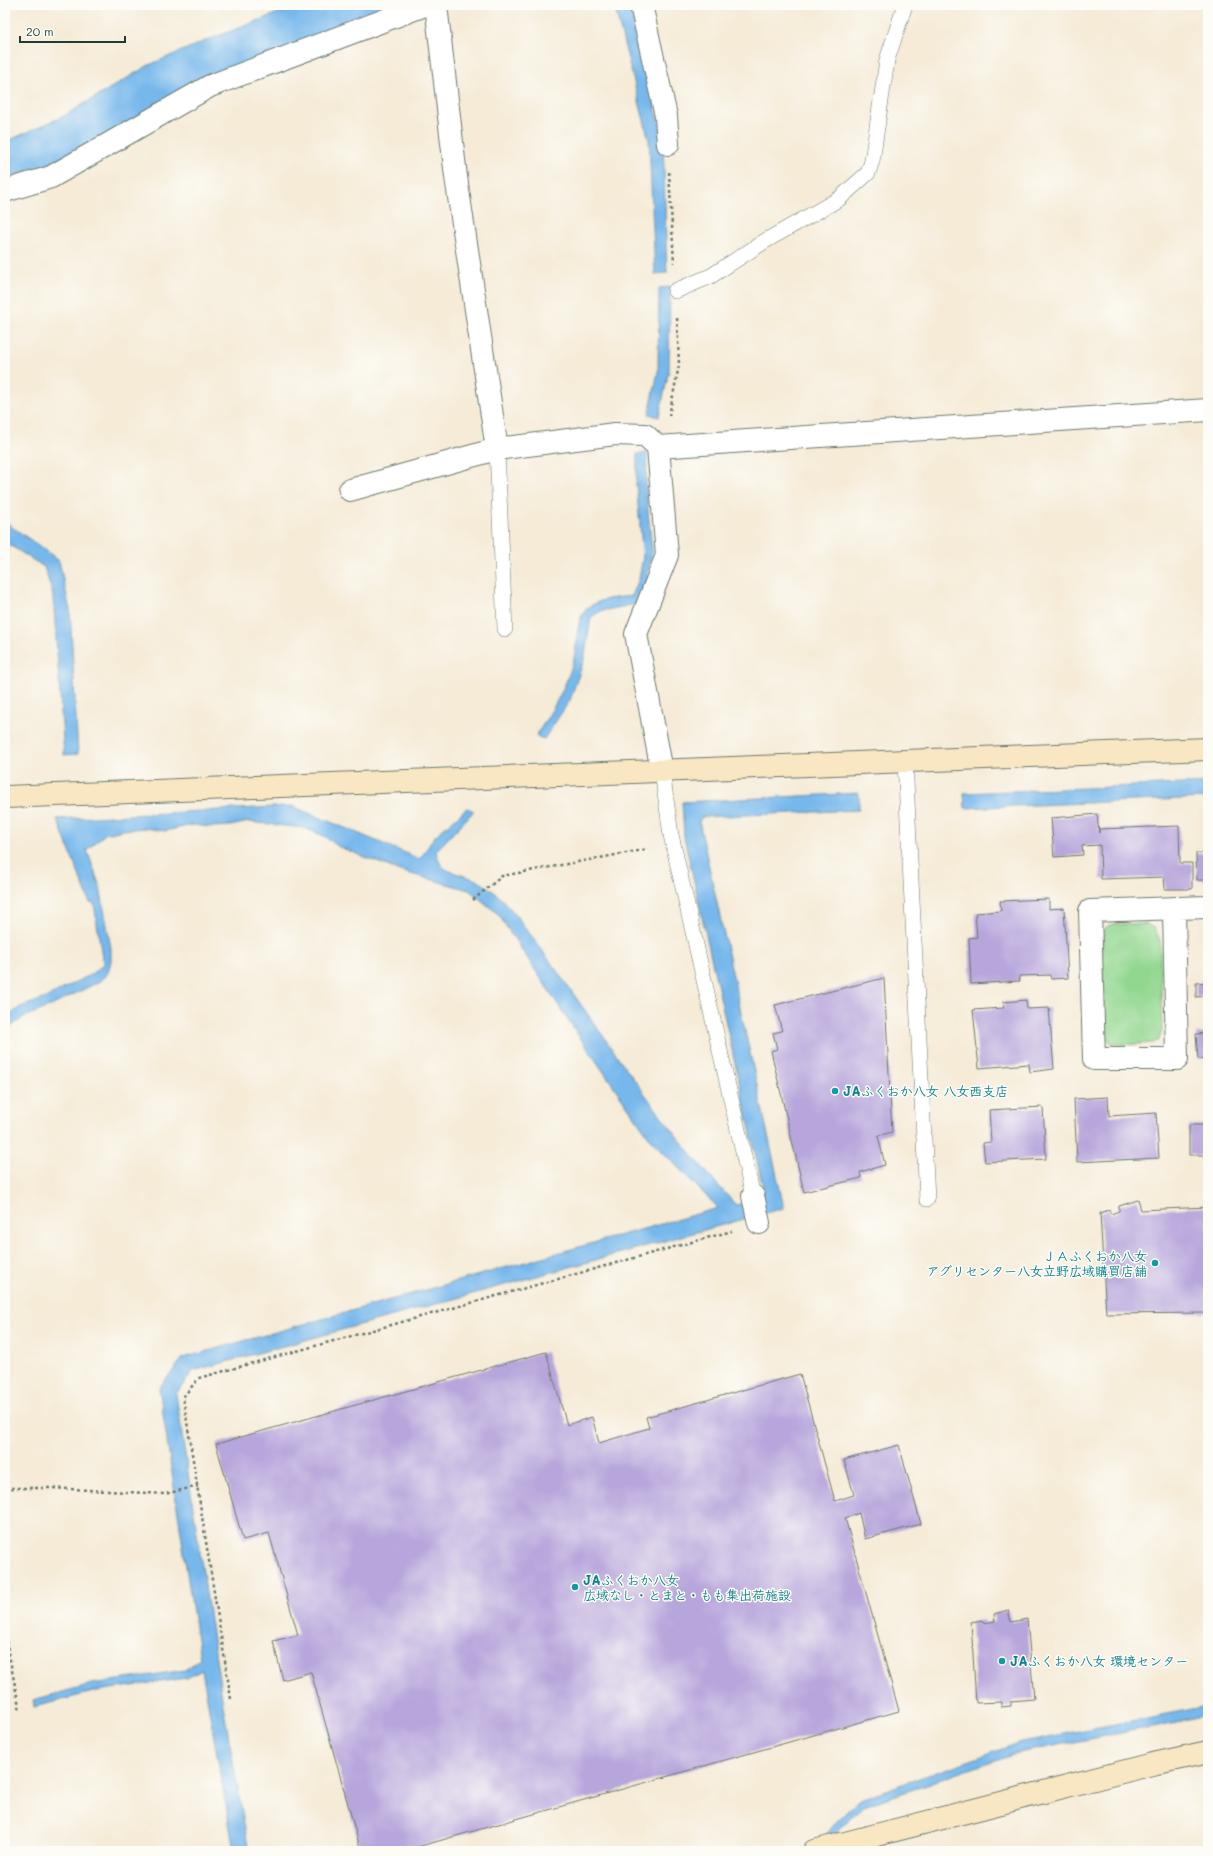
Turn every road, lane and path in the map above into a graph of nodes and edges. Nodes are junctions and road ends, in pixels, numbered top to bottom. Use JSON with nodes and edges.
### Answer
{"nodes":[{"id":1,"x":425,"y":5,"type":"edge"},
{"id":2,"x":436,"y":5,"type":"edge"},
{"id":3,"x":641,"y":5,"type":"edge"},
{"id":4,"x":905,"y":5,"type":"edge"},
{"id":5,"x":668,"y":144,"type":"dead end"},
{"id":6,"x":5,"y":191,"type":"edge"},
{"id":7,"x":675,"y":292,"type":"dead end"},
{"id":8,"x":1208,"y":410,"type":"edge"},
{"id":9,"x":658,"y":447,"type":"junction"},
{"id":10,"x":497,"y":449,"type":"junction"},
{"id":11,"x":350,"y":490,"type":"dead end"},
{"id":12,"x":506,"y":628,"type":"dead end"},
{"id":13,"x":1208,"y":749,"type":"edge"},
{"id":14,"x":905,"y":761,"type":"junction"},
{"id":15,"x":662,"y":771,"type":"junction"},
{"id":16,"x":5,"y":797,"type":"edge"},
{"id":17,"x":673,"y":844,"type":"junction"},
{"id":18,"x":474,"y":900,"type":"dead end"},
{"id":19,"x":1208,"y":906,"type":"edge"},
{"id":20,"x":1174,"y":908,"type":"junction"},
{"id":21,"x":753,"y":1196,"type":"joint"},
{"id":22,"x":927,"y":1199,"type":"dead end"},
{"id":23,"x":760,"y":1223,"type":"joint"},
{"id":24,"x":198,"y":1486,"type":"junction"},
{"id":25,"x":5,"y":1488,"type":"edge"},
{"id":26,"x":5,"y":1635,"type":"edge"},
{"id":27,"x":231,"y":1699,"type":"dead end"},
{"id":28,"x":20,"y":1711,"type":"dead end"},
{"id":29,"x":1208,"y":1752,"type":"edge"},
{"id":30,"x":814,"y":1851,"type":"edge"}],
"edges":[{"from":1,"to":6,"type":"street"},
{"from":2,"to":10,"type":"street"},
{"from":3,"to":5,"type":"street"},
{"from":4,"to":7,"type":"lane"},
{"from":8,"to":9,"type":"street"},
{"from":9,"to":10,"type":"street"},
{"from":9,"to":15,"type":"street"},
{"from":10,"to":11,"type":"street"},
{"from":10,"to":12,"type":"lane"},
{"from":13,"to":14,"type":"street"},
{"from":14,"to":15,"type":"street"},
{"from":14,"to":22,"type":"lane"},
{"from":15,"to":16,"type":"street"},
{"from":15,"to":17,"type":"lane"},
{"from":17,"to":18,"type":"path"},
{"from":17,"to":21,"type":"lane"},
{"from":19,"to":20,"type":"street"},
{"from":20,"to":20,"type":"street"},
{"from":21,"to":23,"type":"street"},
{"from":23,"to":24,"type":"path"},
{"from":24,"to":25,"type":"path"},
{"from":24,"to":27,"type":"path"},
{"from":26,"to":28,"type":"path"},
{"from":29,"to":30,"type":"street"}]}
